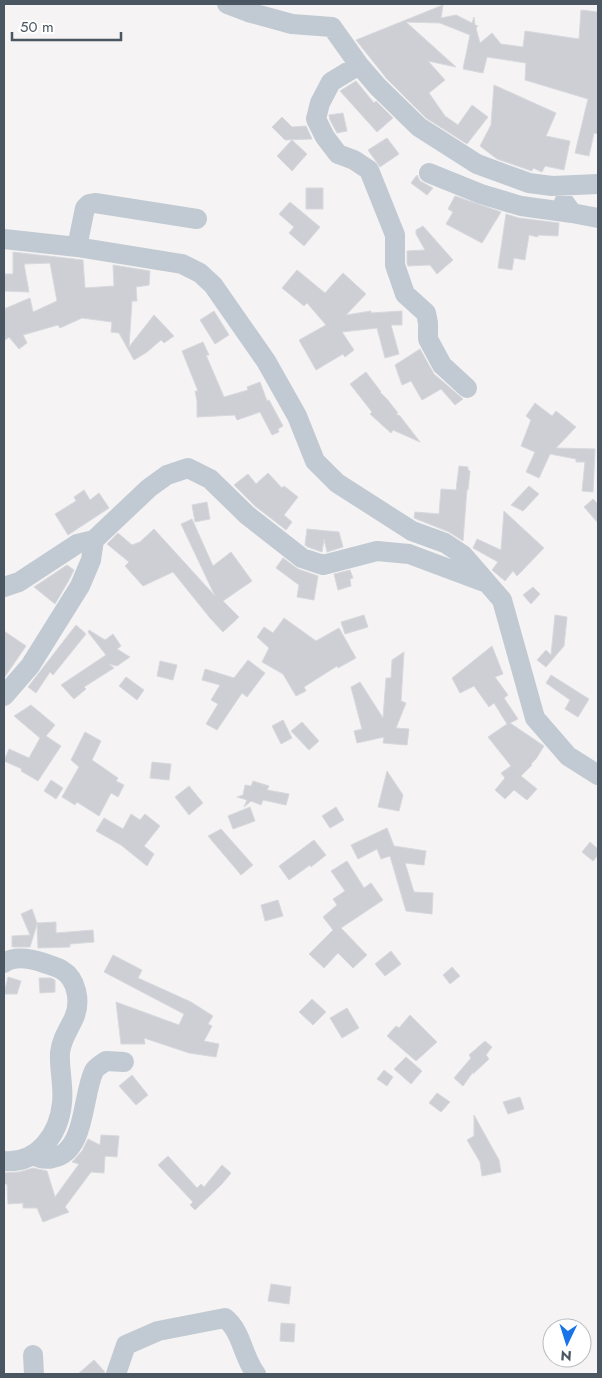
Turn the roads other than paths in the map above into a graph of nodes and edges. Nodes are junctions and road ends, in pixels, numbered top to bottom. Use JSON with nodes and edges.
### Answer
{"nodes":[{"id":1,"x":227,"y":4,"type":"edge"},
{"id":2,"x":359,"y":65,"type":"junction"},
{"id":3,"x":429,"y":172,"type":"dead end"},
{"id":4,"x":598,"y":184,"type":"edge"},
{"id":5,"x":552,"y":186,"type":"junction"},
{"id":6,"x":572,"y":213,"type":"junction"},
{"id":7,"x":598,"y":218,"type":"edge"},
{"id":8,"x":197,"y":219,"type":"dead end"},
{"id":9,"x":4,"y":239,"type":"edge"},
{"id":10,"x":77,"y":247,"type":"junction"},
{"id":11,"x":466,"y":388,"type":"dead end"},
{"id":12,"x":94,"y":540,"type":"junction"},
{"id":13,"x":489,"y":584,"type":"junction"},
{"id":14,"x":4,"y":587,"type":"edge"},
{"id":15,"x":4,"y":696,"type":"edge"},
{"id":16,"x":598,"y":775,"type":"edge"},
{"id":17,"x":4,"y":963,"type":"edge"},
{"id":18,"x":124,"y":1062,"type":"dead end"},
{"id":19,"x":34,"y":1155,"type":"junction"},
{"id":20,"x":4,"y":1161,"type":"edge"},
{"id":21,"x":116,"y":1374,"type":"edge"},
{"id":22,"x":256,"y":1374,"type":"edge"}],
"edges":[{"from":1,"to":2,"type":"street"},
{"from":2,"to":5,"type":"street"},
{"from":2,"to":11,"type":"street"},
{"from":3,"to":6,"type":"street"},
{"from":4,"to":5,"type":"street"},
{"from":5,"to":6,"type":"street"},
{"from":6,"to":7,"type":"street"},
{"from":8,"to":10,"type":"street"},
{"from":9,"to":10,"type":"street"},
{"from":10,"to":13,"type":"street"},
{"from":12,"to":13,"type":"street"},
{"from":12,"to":14,"type":"street"},
{"from":12,"to":15,"type":"street"},
{"from":13,"to":16,"type":"street"},
{"from":17,"to":19,"type":"street"},
{"from":18,"to":19,"type":"street"},
{"from":19,"to":20,"type":"street"},
{"from":21,"to":22,"type":"street"}]}
